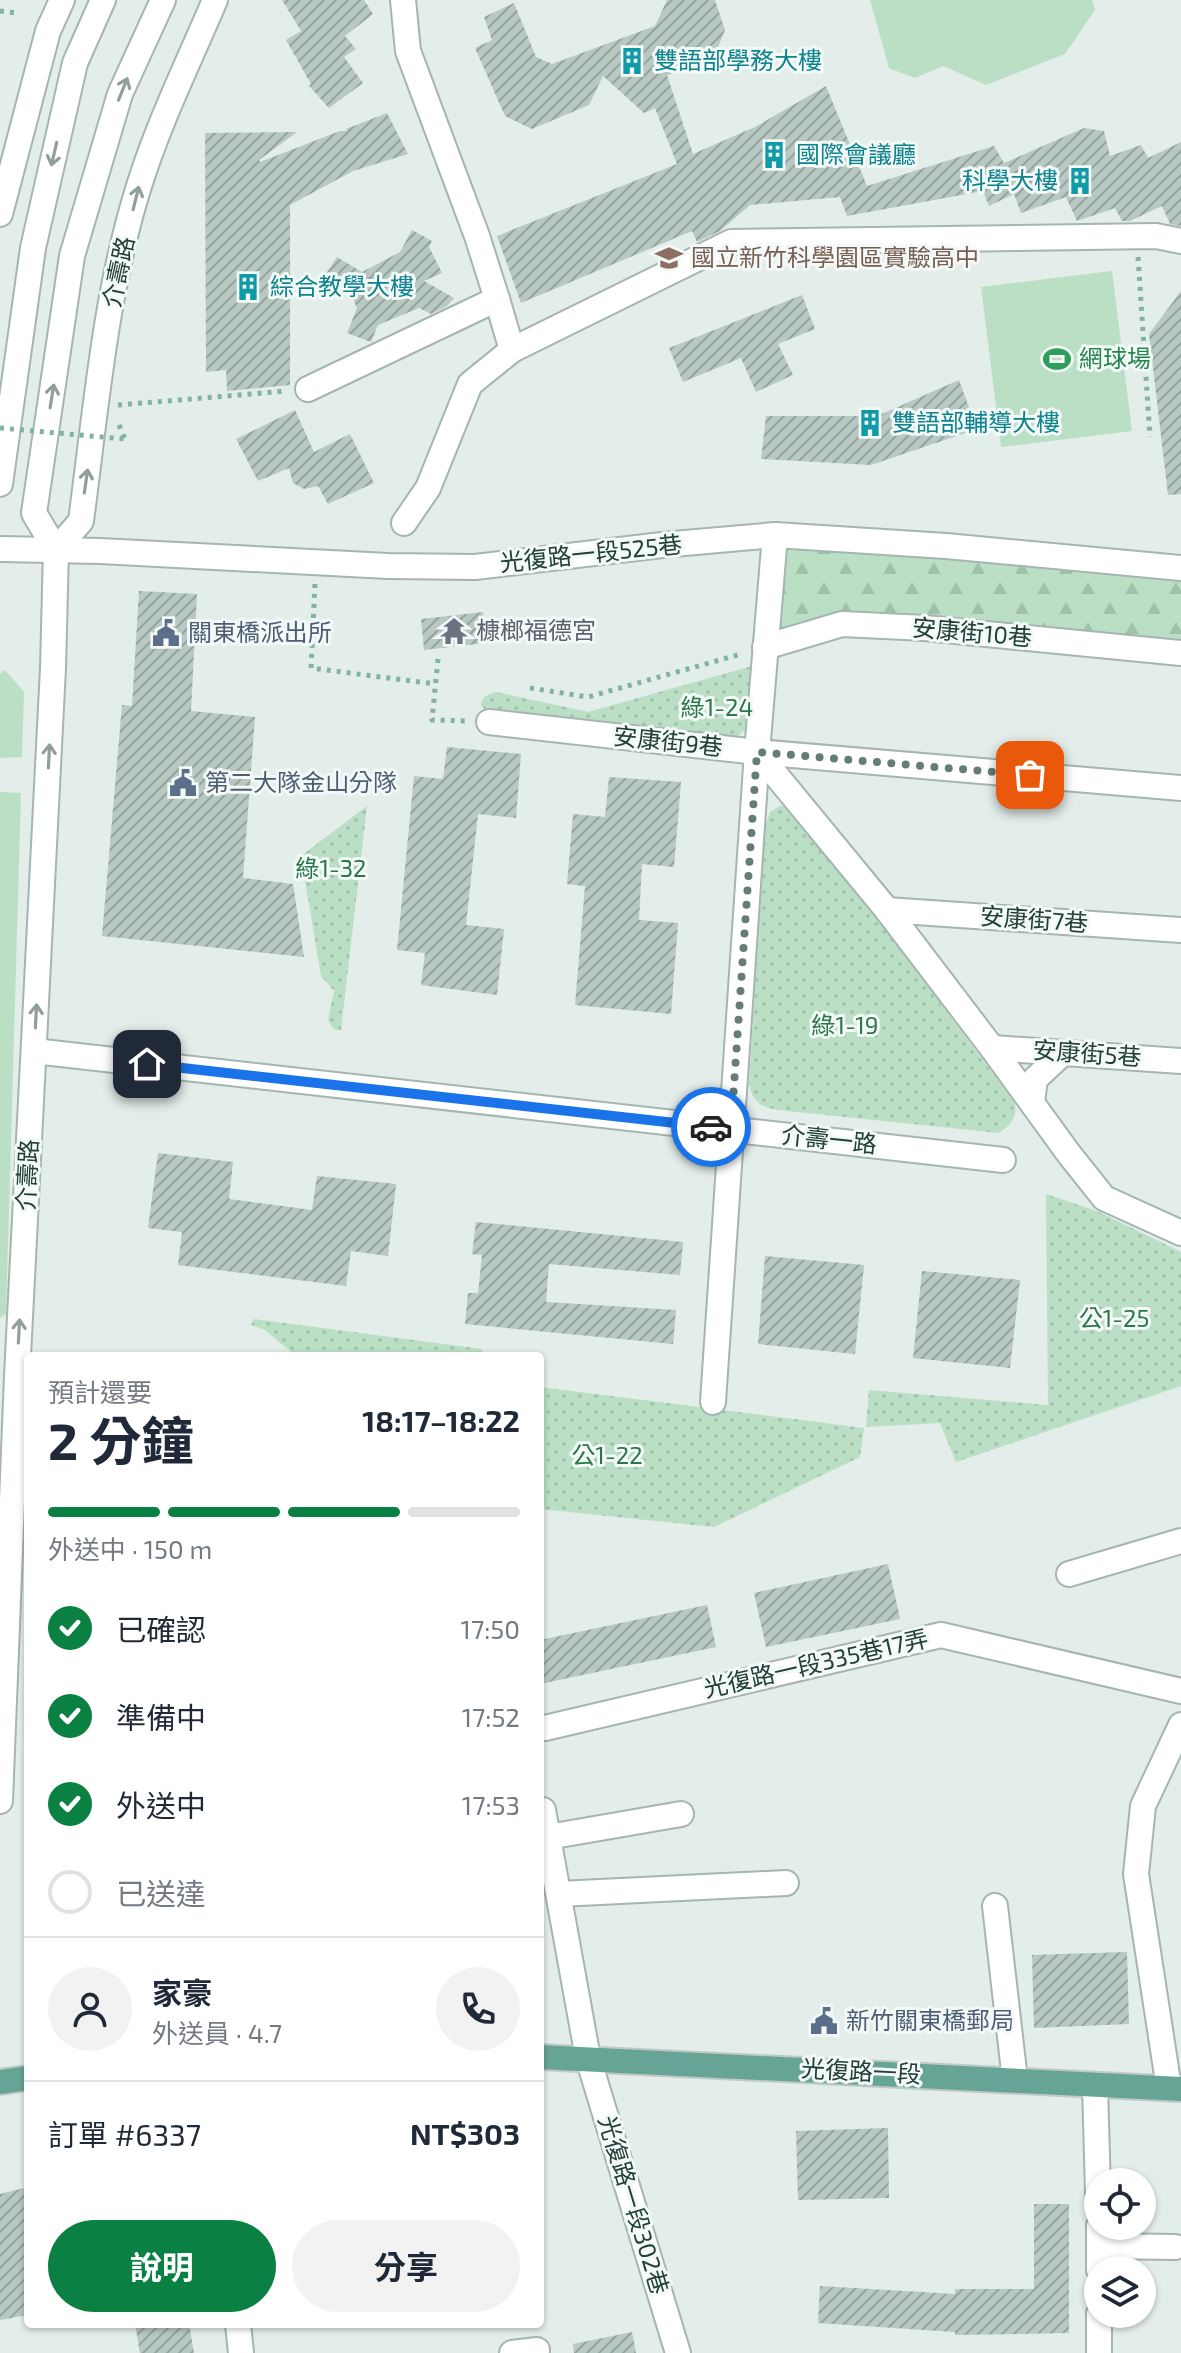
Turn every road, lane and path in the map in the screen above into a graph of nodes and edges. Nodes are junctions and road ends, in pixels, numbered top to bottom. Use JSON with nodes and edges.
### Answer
{"nodes":[{"id":1,"x":62,"y":0,"type":"edge"},
{"id":2,"x":103,"y":0,"type":"edge"},
{"id":3,"x":163,"y":0,"type":"edge"},
{"id":4,"x":215,"y":0,"type":"edge"},
{"id":5,"x":403,"y":0,"type":"edge"},
{"id":6,"x":0,"y":11,"type":"edge"},
{"id":7,"x":15,"y":13,"type":"dead end"},
{"id":8,"x":0,"y":214,"type":"edge"},
{"id":9,"x":1137,"y":236,"type":"junction"},
{"id":10,"x":1181,"y":241,"type":"edge"},
{"id":11,"x":497,"y":299,"type":"junction"},
{"id":12,"x":512,"y":350,"type":"junction"},
{"id":13,"x":308,"y":389,"type":"joint"},
{"id":14,"x":117,"y":405,"type":"dead end"},
{"id":15,"x":116,"y":418,"type":"dead end"},
{"id":16,"x":0,"y":428,"type":"edge"},
{"id":17,"x":1150,"y":437,"type":"dead end"},
{"id":18,"x":0,"y":484,"type":"edge"},
{"id":19,"x":404,"y":523,"type":"dead end"},
{"id":20,"x":775,"y":535,"type":"junction"},
{"id":21,"x":0,"y":549,"type":"edge"},
{"id":22,"x":56,"y":550,"type":"junction"},
{"id":23,"x":317,"y":563,"type":"junction"},
{"id":24,"x":1181,"y":568,"type":"edge"},
{"id":25,"x":765,"y":647,"type":"junction"},
{"id":26,"x":1181,"y":653,"type":"edge"},
{"id":27,"x":438,"y":659,"type":"dead end"},
{"id":28,"x":435,"y":684,"type":"junction"},
{"id":29,"x":530,"y":688,"type":"dead end"},
{"id":30,"x":489,"y":722,"type":"joint"},
{"id":31,"x":757,"y":752,"type":"junction"},
{"id":32,"x":1181,"y":788,"type":"edge"},
{"id":33,"x":887,"y":910,"type":"junction"},
{"id":34,"x":1181,"y":930,"type":"edge"},
{"id":35,"x":992,"y":1048,"type":"junction"},
{"id":36,"x":34,"y":1051,"type":"junction"},
{"id":37,"x":1063,"y":1053,"type":"junction"},
{"id":38,"x":1181,"y":1061,"type":"edge"},
{"id":39,"x":1032,"y":1102,"type":"junction"},
{"id":40,"x":731,"y":1129,"type":"junction"},
{"id":41,"x":1003,"y":1160,"type":"dead end"},
{"id":42,"x":1181,"y":1233,"type":"edge"},
{"id":43,"x":15,"y":1376,"type":"edge"},
{"id":44,"x":713,"y":1402,"type":"dead end"},
{"id":45,"x":1181,"y":1541,"type":"edge"},
{"id":46,"x":1069,"y":1574,"type":"dead end"},
{"id":47,"x":1181,"y":1691,"type":"edge"},
{"id":48,"x":1181,"y":1725,"type":"edge"},
{"id":49,"x":545,"y":1728,"type":"dead end"},
{"id":50,"x":0,"y":1801,"type":"edge"},
{"id":51,"x":681,"y":1814,"type":"dead end"},
{"id":52,"x":544,"y":1815,"type":"edge"},
{"id":53,"x":548,"y":1837,"type":"junction"},
{"id":54,"x":786,"y":1883,"type":"dead end"},
{"id":55,"x":559,"y":1894,"type":"junction"},
{"id":56,"x":995,"y":1906,"type":"dead end"},
{"id":57,"x":544,"y":2057,"type":"edge"},
{"id":58,"x":588,"y":2058,"type":"junction"},
{"id":59,"x":24,"y":2079,"type":"edge"},
{"id":60,"x":1015,"y":2080,"type":"junction"},
{"id":61,"x":0,"y":2082,"type":"edge"},
{"id":62,"x":1095,"y":2085,"type":"junction"},
{"id":63,"x":1175,"y":2088,"type":"edge"},
{"id":64,"x":1097,"y":2168,"type":"edge"},
{"id":65,"x":1099,"y":2247,"type":"edge"},
{"id":66,"x":1175,"y":2247,"type":"dead end"},
{"id":67,"x":238,"y":2328,"type":"edge"},
{"id":68,"x":1099,"y":2328,"type":"edge"},
{"id":69,"x":537,"y":2350,"type":"dead end"},
{"id":70,"x":241,"y":2353,"type":"edge"},
{"id":71,"x":512,"y":2353,"type":"edge"},
{"id":72,"x":678,"y":2353,"type":"edge"},
{"id":73,"x":1099,"y":2353,"type":"edge"}],
"edges":[{"from":1,"to":8,"type":"street"},
{"from":2,"to":18,"type":"street","one_way":true},
{"from":22,"to":3,"type":"street","name":"介壽路","one_way":true},
{"from":22,"to":4,"type":"street","name":"介壽路","one_way":true},
{"from":5,"to":11,"type":"street"},
{"from":6,"to":7,"type":"path"},
{"from":9,"to":10,"type":"street"},
{"from":9,"to":12,"type":"street"},
{"from":9,"to":17,"type":"path"},
{"from":11,"to":12,"type":"street"},
{"from":11,"to":13,"type":"street"},
{"from":12,"to":19,"type":"street"},
{"from":13,"to":14,"type":"path"},
{"from":15,"to":16,"type":"path","bridge":true},
{"from":20,"to":23,"type":"street","name":"光復路一段525巷"},
{"from":20,"to":24,"type":"street","name":"光復路一段525巷"},
{"from":20,"to":25,"type":"street"},
{"from":21,"to":22,"type":"street","name":"光復路一段525巷"},
{"from":22,"to":23,"type":"street","name":"光復路一段525巷"},
{"from":36,"to":22,"type":"street","name":"介壽路","one_way":true},
{"from":23,"to":28,"type":"path"},
{"from":25,"to":26,"type":"street","name":"安康街10巷"},
{"from":25,"to":29,"type":"path"},
{"from":25,"to":31,"type":"street"},
{"from":27,"to":28,"type":"path"},
{"from":28,"to":30,"type":"path"},
{"from":30,"to":31,"type":"street","name":"安康街9巷"},
{"from":31,"to":32,"type":"street","name":"安康街9巷"},
{"from":31,"to":33,"type":"street"},
{"from":31,"to":40,"type":"street"},
{"from":33,"to":34,"type":"street","name":"安康街7巷"},
{"from":33,"to":35,"type":"street"},
{"from":35,"to":37,"type":"street","name":"安康街5巷"},
{"from":35,"to":39,"type":"street"},
{"from":36,"to":40,"type":"street","name":"介壽一路"},
{"from":43,"to":36,"type":"street","name":"介壽路","one_way":true},
{"from":37,"to":38,"type":"street","name":"安康街5巷"},
{"from":37,"to":39,"type":"street"},
{"from":39,"to":42,"type":"street"},
{"from":40,"to":41,"type":"street","name":"介壽一路"},
{"from":40,"to":44,"type":"street"},
{"from":43,"to":50,"type":"street","name":"介壽路"},
{"from":45,"to":46,"type":"street"},
{"from":47,"to":49,"type":"street","name":"光復路一段335巷17弄"},
{"from":48,"to":63,"type":"street"},
{"from":51,"to":53,"type":"street"},
{"from":52,"to":53,"type":"street","name":"光復路一段302巷"},
{"from":53,"to":55,"type":"street","name":"光復路一段302巷"},
{"from":54,"to":55,"type":"street"},
{"from":55,"to":58,"type":"street","name":"光復路一段302巷"},
{"from":56,"to":60,"type":"street"},
{"from":57,"to":58,"type":"main road","name":"光復路一段"},
{"from":58,"to":60,"type":"main road","name":"光復路一段"},
{"from":58,"to":72,"type":"street","name":"光復路一段302巷"},
{"from":59,"to":61,"type":"main road"},
{"from":60,"to":62,"type":"main road","name":"光復路一段"},
{"from":62,"to":63,"type":"main road","name":"光復路一段"},
{"from":62,"to":64,"type":"street"},
{"from":65,"to":66,"type":"street"},
{"from":67,"to":70,"type":"street"},
{"from":68,"to":73,"type":"street"},
{"from":69,"to":71,"type":"street"}]}
